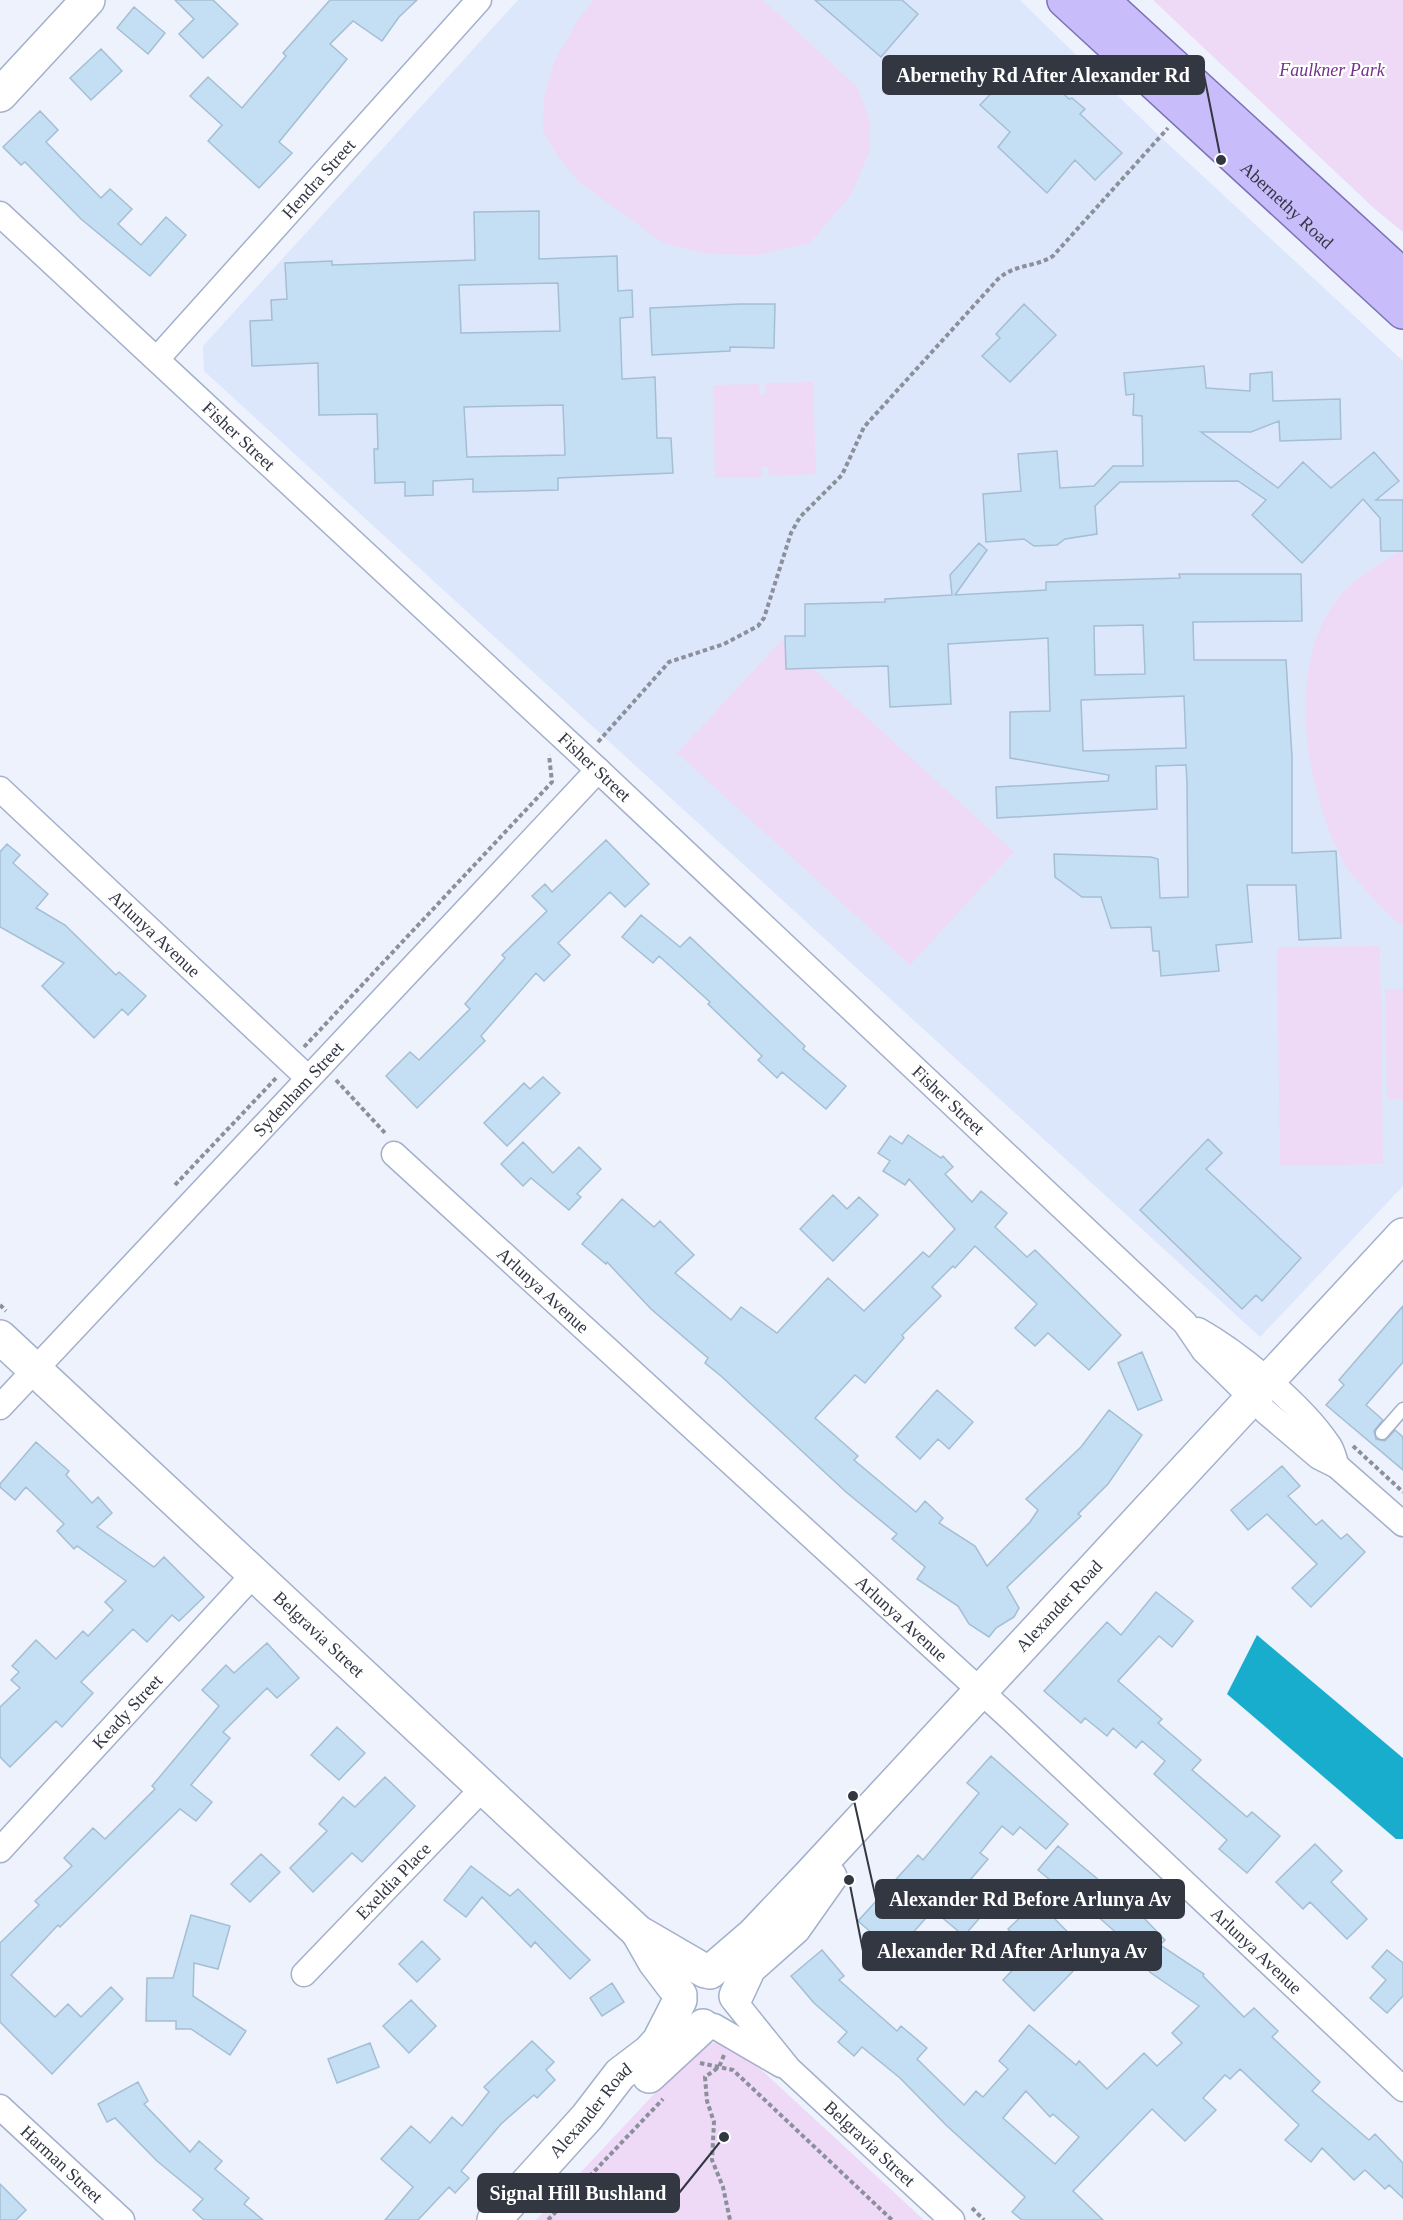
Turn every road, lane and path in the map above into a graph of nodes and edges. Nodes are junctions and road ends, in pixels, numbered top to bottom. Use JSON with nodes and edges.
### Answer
{"nodes":[{"id":1,"x":62,"y":0,"type":"edge"},
{"id":2,"x":88,"y":0,"type":"edge"},
{"id":3,"x":479,"y":0,"type":"edge"},
{"id":4,"x":1064,"y":0,"type":"edge"},
{"id":5,"x":1102,"y":0,"type":"edge"},
{"id":6,"x":0,"y":67,"type":"edge"},
{"id":7,"x":0,"y":95,"type":"edge"},
{"id":8,"x":1174,"y":121,"type":"dead end"},
{"id":9,"x":0,"y":214,"type":"edge"},
{"id":10,"x":1403,"y":276,"type":"edge"},
{"id":11,"x":1403,"y":312,"type":"edge"},
{"id":12,"x":157,"y":359,"type":"junction"},
{"id":13,"x":602,"y":761,"type":"junction"},
{"id":14,"x":0,"y":789,"type":"edge"},
{"id":15,"x":315,"y":1072,"type":"junction"},
{"id":16,"x":394,"y":1154,"type":"joint"},
{"id":17,"x":1403,"y":1235,"type":"edge"},
{"id":18,"x":1403,"y":1263,"type":"edge"},
{"id":19,"x":0,"y":1337,"type":"edge"},
{"id":20,"x":35,"y":1369,"type":"junction"},
{"id":21,"x":1267,"y":1397,"type":"junction"},
{"id":22,"x":0,"y":1407,"type":"edge"},
{"id":23,"x":1403,"y":1409,"type":"edge"},
{"id":24,"x":1382,"y":1433,"type":"dead end"},
{"id":25,"x":1346,"y":1439,"type":"dead end"},
{"id":26,"x":1403,"y":1492,"type":"edge"},
{"id":27,"x":1403,"y":1524,"type":"edge"},
{"id":28,"x":254,"y":1574,"type":"junction"},
{"id":29,"x":986,"y":1697,"type":"junction"},
{"id":30,"x":483,"y":1788,"type":"junction"},
{"id":31,"x":0,"y":1850,"type":"edge"},
{"id":32,"x":638,"y":1932,"type":"junction"},
{"id":33,"x":708,"y":1972,"type":"junction"},
{"id":34,"x":304,"y":1974,"type":"dead end"},
{"id":35,"x":680,"y":1997,"type":"junction"},
{"id":36,"x":722,"y":2013,"type":"junction"},
{"id":37,"x":698,"y":2062,"type":"dead end"},
{"id":38,"x":719,"y":2067,"type":"junction"},
{"id":39,"x":1403,"y":2089,"type":"edge"},
{"id":40,"x":666,"y":2095,"type":"dead end"},
{"id":41,"x":0,"y":2107,"type":"edge"},
{"id":42,"x":122,"y":2220,"type":"edge"},
{"id":43,"x":494,"y":2220,"type":"edge"},
{"id":44,"x":516,"y":2220,"type":"edge"},
{"id":45,"x":548,"y":2220,"type":"edge"},
{"id":46,"x":729,"y":2220,"type":"edge"},
{"id":47,"x":892,"y":2220,"type":"edge"},
{"id":48,"x":952,"y":2220,"type":"edge"}],
"edges":[{"from":1,"to":6,"type":"main road"},
{"from":2,"to":7,"type":"main road"},
{"from":3,"to":12,"type":"street","name":"Hendra Street"},
{"from":4,"to":11,"type":"main road","name":"Abernethy Road"},
{"from":5,"to":10,"type":"main road","name":"Abernethy Road"},
{"from":8,"to":13,"type":"path"},
{"from":9,"to":12,"type":"street","name":"Fisher Street"},
{"from":12,"to":13,"type":"street","name":"Fisher Street"},
{"from":13,"to":15,"type":"street","name":"Sydenham Street"},
{"from":13,"to":21,"type":"street","name":"Fisher Street"},
{"from":14,"to":15,"type":"street","name":"Arlunya Avenue"},
{"from":15,"to":16,"type":"path"},
{"from":15,"to":20,"type":"street","name":"Sydenham Street"},
{"from":16,"to":29,"type":"street","name":"Arlunya Avenue"},
{"from":17,"to":21,"type":"main road","name":"Alexander Road"},
{"from":18,"to":21,"type":"main road","name":"Alexander Road"},
{"from":19,"to":20,"type":"main road","name":"Belgravia Street"},
{"from":20,"to":22,"type":"street","name":"Sydenham Street"},
{"from":20,"to":28,"type":"main road","name":"Belgravia Street"},
{"from":21,"to":27,"type":"street","name":"Fisher Street"},
{"from":21,"to":29,"type":"main road","name":"Alexander Road"},
{"from":23,"to":24,"type":"lane"},
{"from":25,"to":26,"type":"path"},
{"from":28,"to":30,"type":"main road","name":"Belgravia Street"},
{"from":28,"to":31,"type":"street","name":"Keady Street"},
{"from":29,"to":33,"type":"main road","name":"Alexander Road"},
{"from":29,"to":36,"type":"main road","name":"Alexander Road"},
{"from":29,"to":39,"type":"street","name":"Arlunya Avenue"},
{"from":30,"to":32,"type":"main road","name":"Belgravia Street"},
{"from":30,"to":34,"type":"street","name":"Exeldia Place"},
{"from":32,"to":33,"type":"main road","name":"Belgravia Street"},
{"from":32,"to":35,"type":"main road","name":"Belgravia Street"},
{"from":33,"to":35,"type":"main road"},
{"from":33,"to":36,"type":"main road"},
{"from":35,"to":36,"type":"main road"},
{"from":35,"to":43,"type":"main road","name":"Alexander Road"},
{"from":36,"to":44,"type":"main road","name":"Alexander Road"},
{"from":36,"to":48,"type":"street","name":"Belgravia Street"},
{"from":37,"to":38,"type":"path"},
{"from":38,"to":46,"type":"path"},
{"from":38,"to":47,"type":"path"},
{"from":40,"to":45,"type":"path"},
{"from":41,"to":42,"type":"street","name":"Harman Street"}]}
